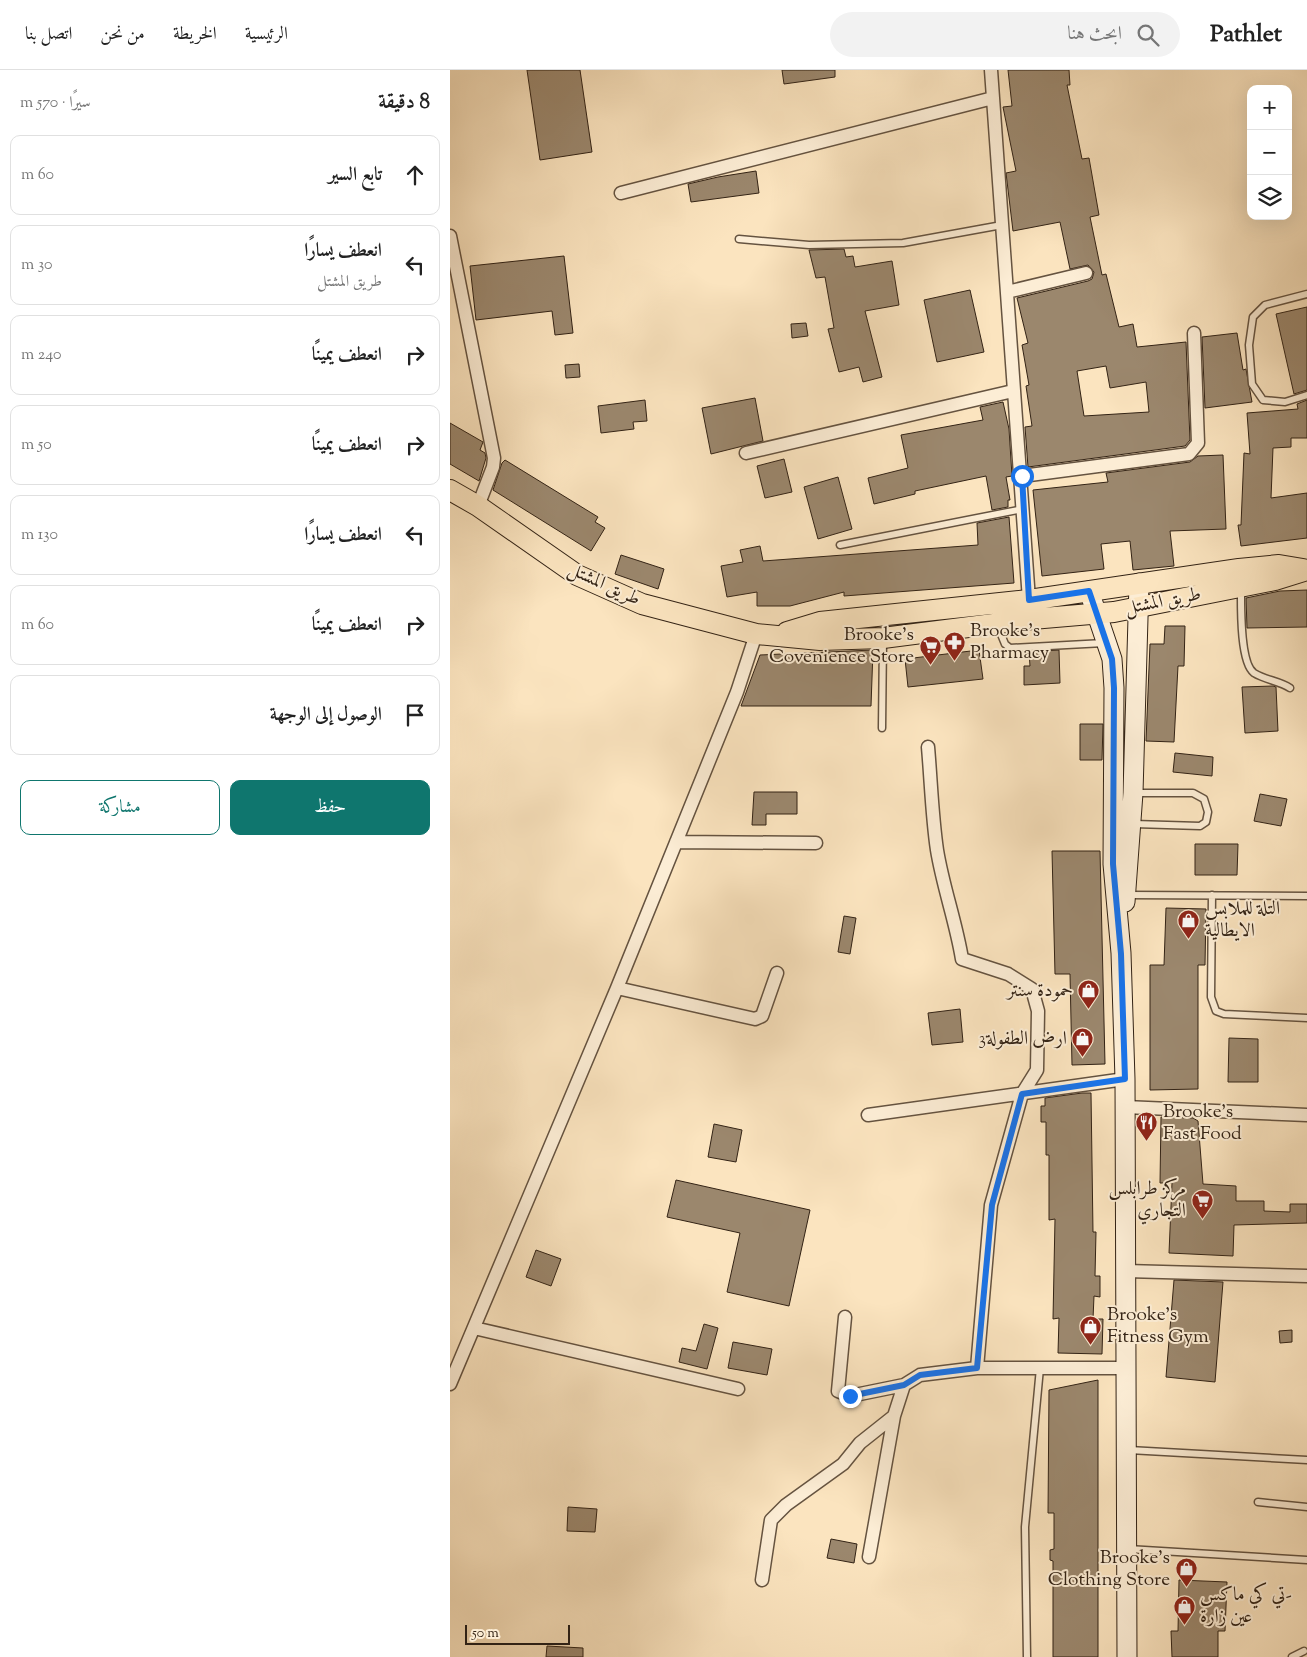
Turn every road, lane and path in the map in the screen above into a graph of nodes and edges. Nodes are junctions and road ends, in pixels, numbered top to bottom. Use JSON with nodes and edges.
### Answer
{"nodes":[{"id":1,"x":991,"y":70,"type":"edge"},
{"id":2,"x":993,"y":98,"type":"junction"},
{"id":3,"x":620,"y":192,"type":"dead end"},
{"id":4,"x":1002,"y":226,"type":"junction"},
{"id":5,"x":450,"y":236,"type":"edge"},
{"id":6,"x":739,"y":239,"type":"dead end"},
{"id":7,"x":1086,"y":272,"type":"dead end"},
{"id":8,"x":1006,"y":292,"type":"junction"},
{"id":9,"x":1307,"y":294,"type":"edge"},
{"id":10,"x":1194,"y":334,"type":"dead end"},
{"id":11,"x":1013,"y":391,"type":"junction"},
{"id":12,"x":1307,"y":395,"type":"edge"},
{"id":13,"x":746,"y":453,"type":"dead end"},
{"id":14,"x":1022,"y":476,"type":"junction"},
{"id":15,"x":450,"y":490,"type":"edge"},
{"id":16,"x":478,"y":506,"type":"junction"},
{"id":17,"x":1024,"y":509,"type":"junction"},
{"id":18,"x":840,"y":545,"type":"dead end"},
{"id":19,"x":1307,"y":570,"type":"edge"},
{"id":20,"x":1139,"y":583,"type":"junction"},
{"id":21,"x":1241,"y":586,"type":"junction"},
{"id":22,"x":1089,"y":591,"type":"junction"},
{"id":23,"x":1029,"y":600,"type":"junction"},
{"id":24,"x":1139,"y":607,"type":"junction"},
{"id":25,"x":1095,"y":612,"type":"junction"},
{"id":26,"x":996,"y":623,"type":"junction"},
{"id":27,"x":756,"y":634,"type":"junction"},
{"id":28,"x":778,"y":635,"type":"junction"},
{"id":29,"x":883,"y":638,"type":"junction"},
{"id":30,"x":1106,"y":643,"type":"junction"},
{"id":31,"x":1290,"y":688,"type":"dead end"},
{"id":32,"x":882,"y":728,"type":"dead end"},
{"id":33,"x":928,"y":747,"type":"dead end"},
{"id":34,"x":1132,"y":793,"type":"junction"},
{"id":35,"x":1130,"y":824,"type":"junction"},
{"id":36,"x":676,"y":842,"type":"junction"},
{"id":37,"x":816,"y":843,"type":"dead end"},
{"id":38,"x":1126,"y":895,"type":"junction"},
{"id":39,"x":1212,"y":895,"type":"junction"},
{"id":40,"x":1307,"y":896,"type":"edge"},
{"id":41,"x":1121,"y":954,"type":"junction"},
{"id":42,"x":777,"y":973,"type":"dead end"},
{"id":43,"x":617,"y":988,"type":"junction"},
{"id":44,"x":1307,"y":1018,"type":"edge"},
{"id":45,"x":1125,"y":1079,"type":"junction"},
{"id":46,"x":1022,"y":1094,"type":"junction"},
{"id":47,"x":1125,"y":1107,"type":"junction"},
{"id":48,"x":868,"y":1115,"type":"dead end"},
{"id":49,"x":1307,"y":1115,"type":"edge"},
{"id":50,"x":1126,"y":1271,"type":"junction"},
{"id":51,"x":1307,"y":1276,"type":"edge"},
{"id":52,"x":845,"y":1317,"type":"dead end"},
{"id":53,"x":474,"y":1328,"type":"junction"},
{"id":54,"x":977,"y":1368,"type":"junction"},
{"id":55,"x":1040,"y":1368,"type":"junction"},
{"id":56,"x":1125,"y":1368,"type":"junction"},
{"id":57,"x":450,"y":1384,"type":"edge"},
{"id":58,"x":904,"y":1385,"type":"junction"},
{"id":59,"x":738,"y":1389,"type":"dead end"},
{"id":60,"x":894,"y":1416,"type":"junction"},
{"id":61,"x":1125,"y":1449,"type":"junction"},
{"id":62,"x":1307,"y":1460,"type":"edge"},
{"id":63,"x":1258,"y":1502,"type":"dead end"},
{"id":64,"x":1307,"y":1507,"type":"edge"},
{"id":65,"x":1126,"y":1549,"type":"junction"},
{"id":66,"x":869,"y":1557,"type":"dead end"},
{"id":67,"x":1307,"y":1560,"type":"edge"},
{"id":68,"x":762,"y":1580,"type":"dead end"},
{"id":69,"x":1304,"y":1651,"type":"dead end"},
{"id":70,"x":1026,"y":1657,"type":"edge"},
{"id":71,"x":1126,"y":1657,"type":"edge"},
{"id":72,"x":1292,"y":1657,"type":"edge"}],
"edges":[{"from":1,"to":2,"type":"street"},
{"from":2,"to":3,"type":"street"},
{"from":2,"to":4,"type":"street"},
{"from":4,"to":6,"type":"lane"},
{"from":4,"to":8,"type":"street"},
{"from":5,"to":16,"type":"street"},
{"from":7,"to":8,"type":"street"},
{"from":8,"to":11,"type":"street"},
{"from":9,"to":12,"type":"lane"},
{"from":10,"to":14,"type":"street"},
{"from":11,"to":13,"type":"street"},
{"from":11,"to":14,"type":"street"},
{"from":14,"to":17,"type":"street"},
{"from":15,"to":16,"type":"main road","name":"طريق المشتل"},
{"from":16,"to":27,"type":"main road","name":"طريق المشتل"},
{"from":17,"to":18,"type":"lane"},
{"from":17,"to":23,"type":"street"},
{"from":19,"to":20,"type":"main road","name":"طريق المشتل"},
{"from":19,"to":21,"type":"main road","name":"طريق المشتل"},
{"from":20,"to":22,"type":"main road","name":"طريق المشتل"},
{"from":20,"to":24,"type":"main road"},
{"from":21,"to":24,"type":"main road","name":"طريق المشتل"},
{"from":21,"to":31,"type":"lane"},
{"from":22,"to":23,"type":"main road","name":"طريق المشتل"},
{"from":22,"to":25,"type":"main road"},
{"from":23,"to":28,"type":"main road","name":"طريق المشتل"},
{"from":24,"to":25,"type":"main road","name":"طريق المشتل"},
{"from":24,"to":34,"type":"main road"},
{"from":25,"to":26,"type":"main road","name":"طريق المشتل"},
{"from":25,"to":30,"type":"main road"},
{"from":26,"to":29,"type":"main road","name":"طريق المشتل"},
{"from":26,"to":30,"type":"lane"},
{"from":27,"to":28,"type":"main road","name":"طريق المشتل"},
{"from":27,"to":36,"type":"street"},
{"from":28,"to":29,"type":"main road","name":"طريق المشتل"},
{"from":29,"to":32,"type":"lane"},
{"from":30,"to":41,"type":"main road"},
{"from":33,"to":46,"type":"street"},
{"from":34,"to":35,"type":"main road"},
{"from":34,"to":35,"type":"lane"},
{"from":35,"to":38,"type":"main road"},
{"from":36,"to":37,"type":"street"},
{"from":36,"to":43,"type":"street"},
{"from":38,"to":39,"type":"lane"},
{"from":38,"to":41,"type":"main road"},
{"from":39,"to":40,"type":"lane"},
{"from":39,"to":44,"type":"lane"},
{"from":41,"to":45,"type":"main road"},
{"from":42,"to":43,"type":"street"},
{"from":43,"to":53,"type":"street"},
{"from":45,"to":46,"type":"street"},
{"from":45,"to":47,"type":"main road"},
{"from":46,"to":48,"type":"street"},
{"from":46,"to":54,"type":"street"},
{"from":47,"to":49,"type":"street"},
{"from":47,"to":50,"type":"main road"},
{"from":50,"to":51,"type":"street"},
{"from":50,"to":56,"type":"main road"},
{"from":52,"to":58,"type":"street"},
{"from":53,"to":57,"type":"street"},
{"from":53,"to":59,"type":"street"},
{"from":54,"to":55,"type":"street"},
{"from":54,"to":58,"type":"street"},
{"from":55,"to":56,"type":"street"},
{"from":55,"to":70,"type":"lane"},
{"from":56,"to":61,"type":"main road"},
{"from":58,"to":60,"type":"street"},
{"from":60,"to":66,"type":"street"},
{"from":60,"to":68,"type":"street"},
{"from":61,"to":62,"type":"lane"},
{"from":61,"to":65,"type":"main road"},
{"from":63,"to":64,"type":"lane"},
{"from":65,"to":67,"type":"lane"},
{"from":65,"to":71,"type":"main road"},
{"from":69,"to":72,"type":"lane"}]}
